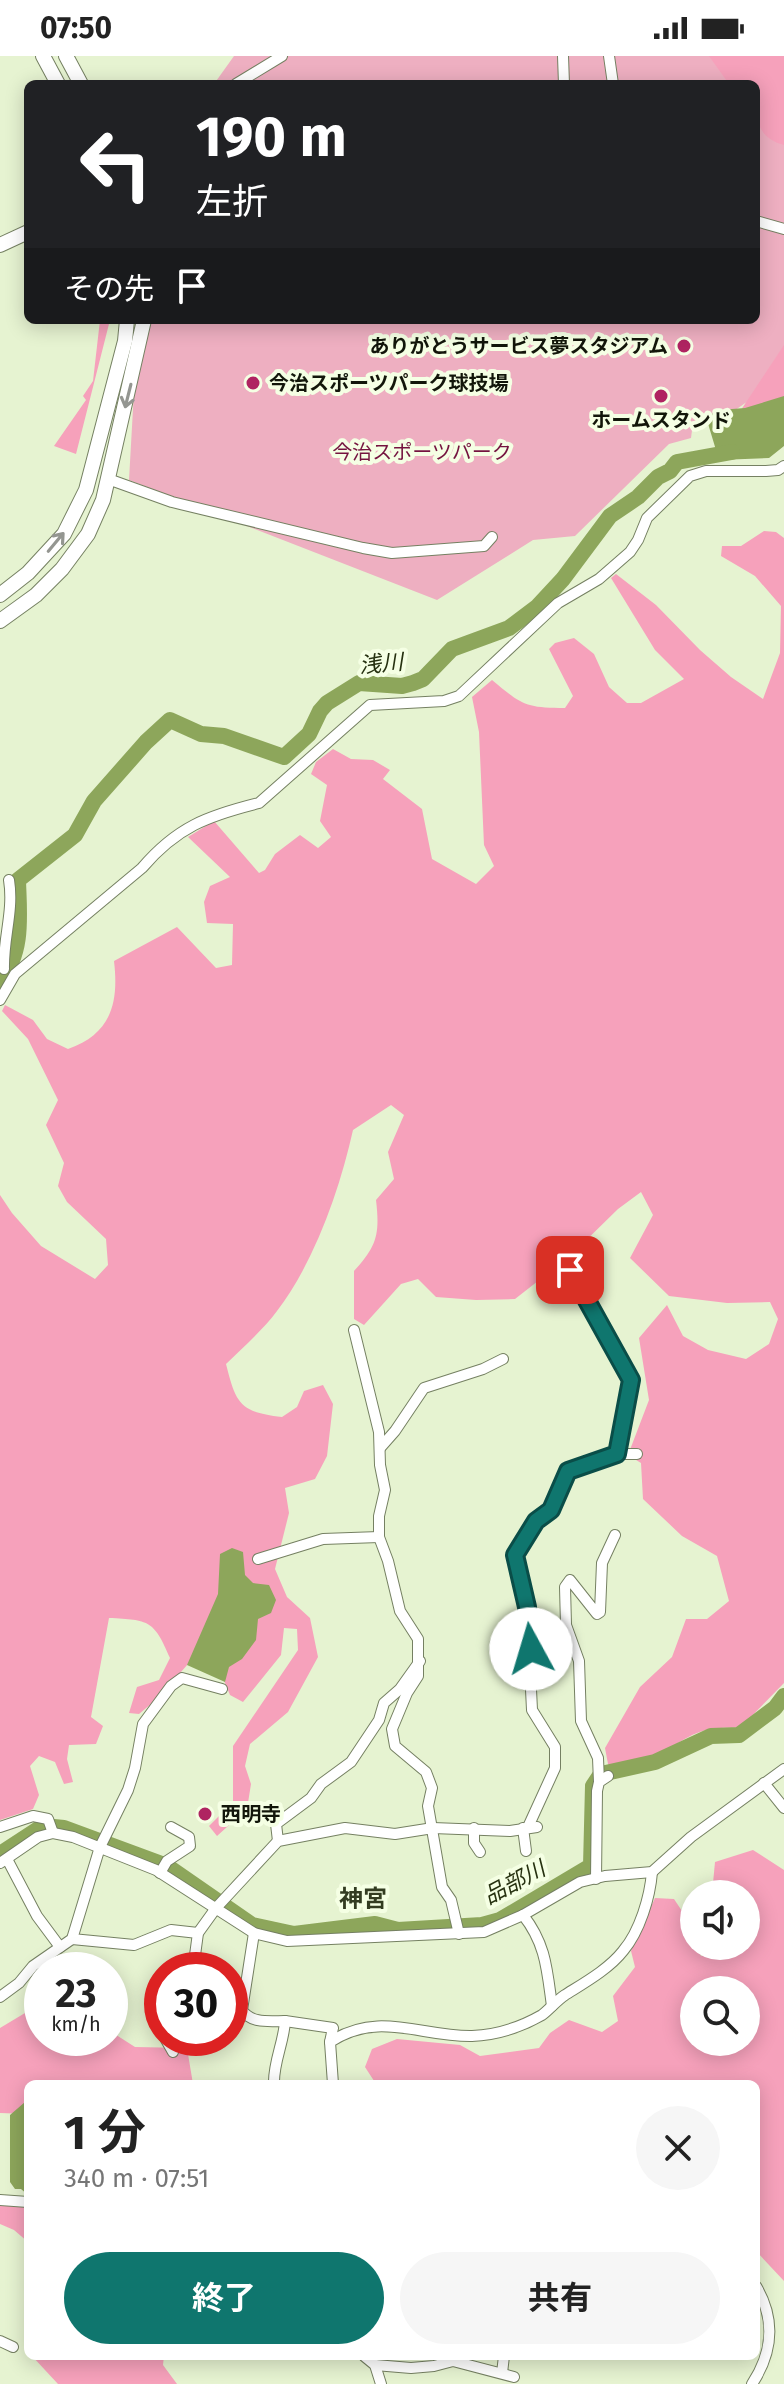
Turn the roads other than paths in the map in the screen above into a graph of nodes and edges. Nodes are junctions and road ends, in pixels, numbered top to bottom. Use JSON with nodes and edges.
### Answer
{"nodes":[{"id":1,"x":43,"y":56,"type":"edge"},
{"id":2,"x":66,"y":56,"type":"edge"},
{"id":3,"x":282,"y":56,"type":"edge"},
{"id":4,"x":563,"y":56,"type":"edge"},
{"id":5,"x":609,"y":56,"type":"edge"},
{"id":6,"x":56,"y":80,"type":"edge"},
{"id":7,"x":79,"y":80,"type":"edge"},
{"id":8,"x":243,"y":80,"type":"edge"},
{"id":9,"x":564,"y":80,"type":"edge"},
{"id":10,"x":612,"y":80,"type":"edge"},
{"id":11,"x":760,"y":222,"type":"edge"},
{"id":12,"x":784,"y":229,"type":"edge"},
{"id":13,"x":24,"y":234,"type":"edge"},
{"id":14,"x":0,"y":245,"type":"edge"},
{"id":15,"x":127,"y":324,"type":"edge"},
{"id":16,"x":143,"y":324,"type":"edge"},
{"id":17,"x":784,"y":466,"type":"edge"},
{"id":18,"x":108,"y":479,"type":"junction"},
{"id":19,"x":492,"y":537,"type":"dead end"},
{"id":20,"x":0,"y":595,"type":"edge"},
{"id":21,"x":0,"y":621,"type":"edge"},
{"id":22,"x":9,"y":880,"type":"dead end"},
{"id":23,"x":2,"y":970,"type":"edge"},
{"id":24,"x":15,"y":974,"type":"junction"},
{"id":25,"x":0,"y":1000,"type":"edge"},
{"id":26,"x":570,"y":1270,"type":"dead end"},
{"id":27,"x":354,"y":1330,"type":"dead end"},
{"id":28,"x":503,"y":1359,"type":"dead end"},
{"id":29,"x":380,"y":1448,"type":"junction"},
{"id":30,"x":617,"y":1454,"type":"junction"},
{"id":31,"x":637,"y":1454,"type":"dead end"},
{"id":32,"x":615,"y":1535,"type":"dead end"},
{"id":33,"x":379,"y":1537,"type":"junction"},
{"id":34,"x":258,"y":1559,"type":"dead end"},
{"id":35,"x":420,"y":1661,"type":"junction"},
{"id":36,"x":222,"y":1689,"type":"dead end"},
{"id":37,"x":784,"y":1769,"type":"edge"},
{"id":38,"x":764,"y":1783,"type":"junction"},
{"id":39,"x":784,"y":1808,"type":"edge"},
{"id":40,"x":0,"y":1827,"type":"edge"},
{"id":41,"x":171,"y":1827,"type":"dead end"},
{"id":42,"x":530,"y":1827,"type":"junction"},
{"id":43,"x":433,"y":1828,"type":"junction"},
{"id":44,"x":474,"y":1828,"type":"junction"},
{"id":45,"x":53,"y":1833,"type":"junction"},
{"id":46,"x":278,"y":1841,"type":"junction"},
{"id":47,"x":100,"y":1847,"type":"junction"},
{"id":48,"x":526,"y":1851,"type":"dead end"},
{"id":49,"x":480,"y":1852,"type":"dead end"},
{"id":50,"x":4,"y":1861,"type":"edge"},
{"id":51,"x":652,"y":1872,"type":"junction"},
{"id":52,"x":160,"y":1873,"type":"junction"},
{"id":53,"x":596,"y":1879,"type":"junction"},
{"id":54,"x":216,"y":1908,"type":"junction"},
{"id":55,"x":523,"y":1915,"type":"junction"},
{"id":56,"x":198,"y":1933,"type":"junction"},
{"id":57,"x":254,"y":1933,"type":"junction"},
{"id":58,"x":459,"y":1934,"type":"junction"},
{"id":59,"x":72,"y":1939,"type":"junction"},
{"id":60,"x":60,"y":1947,"type":"junction"},
{"id":61,"x":195,"y":1952,"type":"edge"},
{"id":62,"x":248,"y":1962,"type":"edge"},
{"id":63,"x":0,"y":1997,"type":"edge"},
{"id":64,"x":552,"y":2006,"type":"junction"},
{"id":65,"x":248,"y":2016,"type":"edge"},
{"id":66,"x":285,"y":2021,"type":"junction"},
{"id":67,"x":330,"y":2042,"type":"junction"},
{"id":68,"x":274,"y":2080,"type":"edge"},
{"id":69,"x":333,"y":2080,"type":"edge"},
{"id":70,"x":0,"y":2200,"type":"edge"},
{"id":71,"x":24,"y":2202,"type":"edge"},
{"id":72,"x":760,"y":2296,"type":"edge"},
{"id":73,"x":0,"y":2341,"type":"edge"},
{"id":74,"x":13,"y":2347,"type":"dead end"},
{"id":75,"x":369,"y":2360,"type":"edge"},
{"id":76,"x":504,"y":2360,"type":"edge"},
{"id":77,"x":375,"y":2365,"type":"junction"},
{"id":78,"x":502,"y":2373,"type":"junction"},
{"id":79,"x":514,"y":2377,"type":"dead end"},
{"id":80,"x":381,"y":2384,"type":"edge"},
{"id":81,"x":752,"y":2384,"type":"edge"}],
"edges":[{"from":1,"to":6,"type":"street"},
{"from":2,"to":7,"type":"street"},
{"from":3,"to":8,"type":"street"},
{"from":4,"to":9,"type":"street"},
{"from":5,"to":10,"type":"street"},
{"from":11,"to":12,"type":"street"},
{"from":13,"to":14,"type":"street"},
{"from":20,"to":15,"type":"street","one_way":true},
{"from":16,"to":18,"type":"street","one_way":true},
{"from":17,"to":24,"type":"street"},
{"from":18,"to":19,"type":"street"},
{"from":18,"to":21,"type":"street"},
{"from":22,"to":23,"type":"street"},
{"from":23,"to":24,"type":"street"},
{"from":24,"to":25,"type":"street"},
{"from":26,"to":30,"type":"street"},
{"from":27,"to":29,"type":"street"},
{"from":28,"to":29,"type":"street"},
{"from":29,"to":33,"type":"street"},
{"from":30,"to":31,"type":"street"},
{"from":30,"to":42,"type":"street"},
{"from":32,"to":53,"type":"street"},
{"from":33,"to":34,"type":"street"},
{"from":33,"to":35,"type":"street"},
{"from":35,"to":43,"type":"street"},
{"from":35,"to":46,"type":"street"},
{"from":36,"to":47,"type":"street"},
{"from":37,"to":38,"type":"street"},
{"from":38,"to":39,"type":"street"},
{"from":38,"to":51,"type":"street"},
{"from":40,"to":45,"type":"street"},
{"from":41,"to":52,"type":"street"},
{"from":42,"to":44,"type":"street"},
{"from":42,"to":48,"type":"street"},
{"from":43,"to":44,"type":"street"},
{"from":43,"to":46,"type":"street"},
{"from":43,"to":58,"type":"street"},
{"from":44,"to":49,"type":"street"},
{"from":45,"to":47,"type":"street"},
{"from":45,"to":50,"type":"street"},
{"from":46,"to":54,"type":"street"},
{"from":47,"to":52,"type":"street"},
{"from":47,"to":59,"type":"street"},
{"from":50,"to":60,"type":"street"},
{"from":51,"to":53,"type":"street"},
{"from":51,"to":64,"type":"street"},
{"from":52,"to":54,"type":"street"},
{"from":53,"to":55,"type":"street"},
{"from":54,"to":56,"type":"street"},
{"from":54,"to":57,"type":"street"},
{"from":55,"to":58,"type":"street"},
{"from":55,"to":64,"type":"street"},
{"from":56,"to":59,"type":"street"},
{"from":56,"to":61,"type":"street"},
{"from":57,"to":58,"type":"street"},
{"from":57,"to":62,"type":"street"},
{"from":59,"to":60,"type":"street"},
{"from":60,"to":63,"type":"street"},
{"from":64,"to":67,"type":"street"},
{"from":65,"to":66,"type":"street"},
{"from":66,"to":67,"type":"street"},
{"from":66,"to":68,"type":"street"},
{"from":67,"to":69,"type":"street"},
{"from":70,"to":71,"type":"street"},
{"from":72,"to":81,"type":"street"},
{"from":73,"to":74,"type":"street"},
{"from":75,"to":77,"type":"street"},
{"from":76,"to":78,"type":"street"},
{"from":77,"to":78,"type":"street"},
{"from":77,"to":80,"type":"street"},
{"from":78,"to":79,"type":"street"}]}
